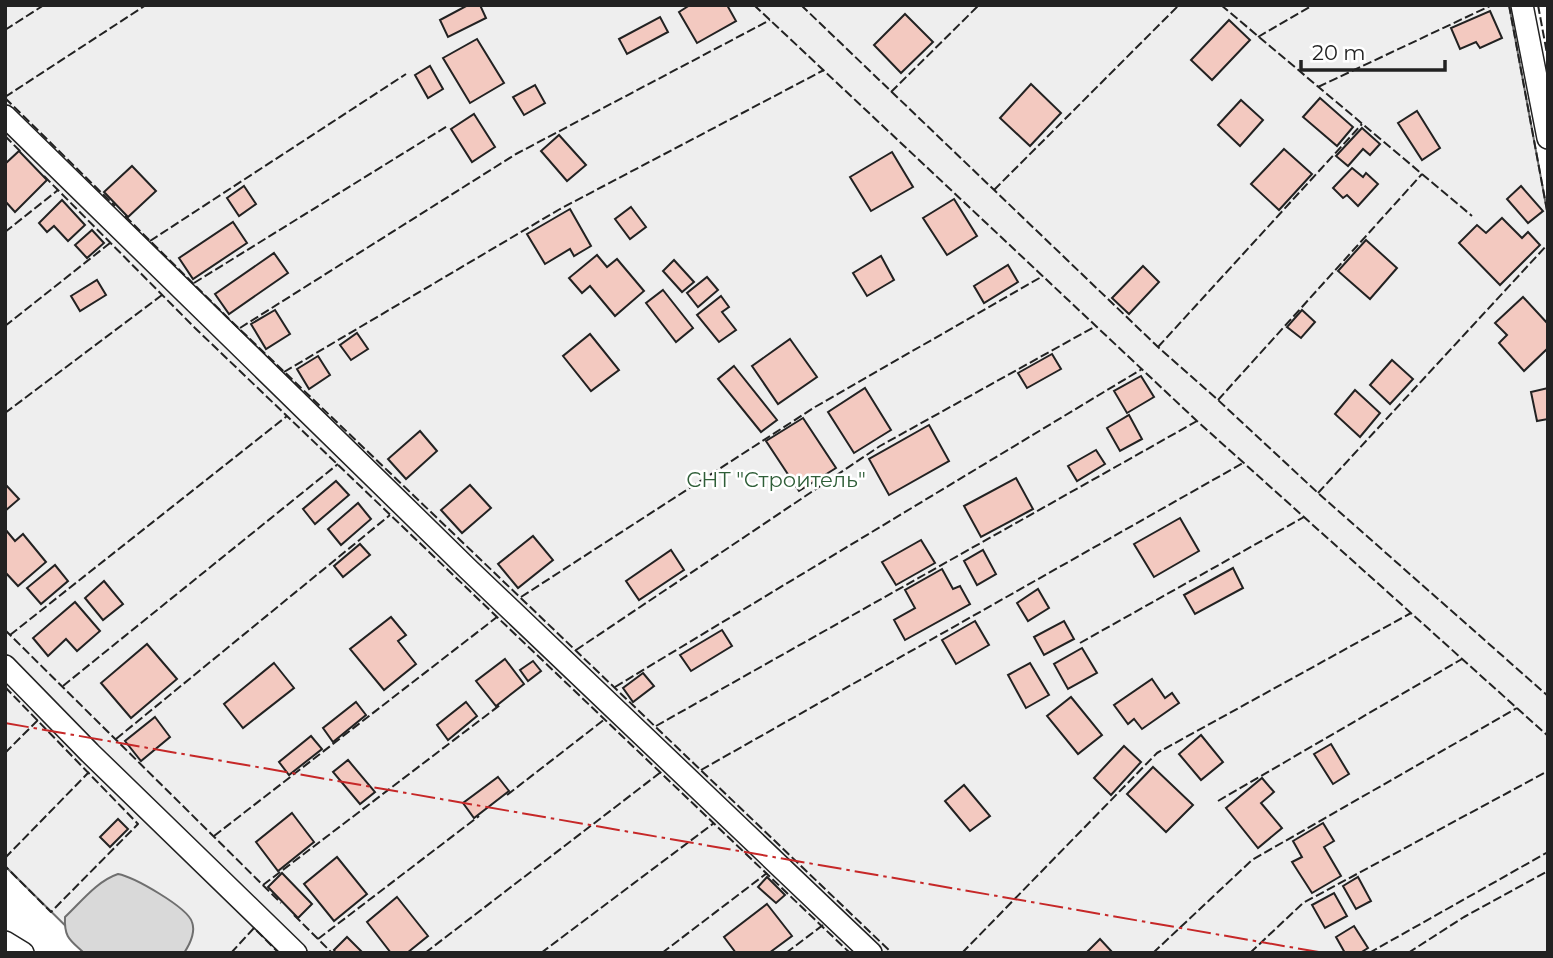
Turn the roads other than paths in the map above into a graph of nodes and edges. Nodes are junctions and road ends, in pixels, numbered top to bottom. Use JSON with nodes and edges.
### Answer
{"nodes":[{"id":1,"x":1522,"y":5,"type":"edge"},
{"id":2,"x":5,"y":116,"type":"edge"},
{"id":3,"x":1548,"y":138,"type":"edge"},
{"id":4,"x":5,"y":666,"type":"edge"},
{"id":5,"x":5,"y":942,"type":"edge"},
{"id":6,"x":23,"y":953,"type":"edge"},
{"id":7,"x":296,"y":953,"type":"edge"},
{"id":8,"x":871,"y":953,"type":"edge"}],
"edges":[{"from":1,"to":3,"type":"lane"},
{"from":2,"to":8,"type":"lane"},
{"from":4,"to":7,"type":"lane"},
{"from":5,"to":6,"type":"lane"}]}
